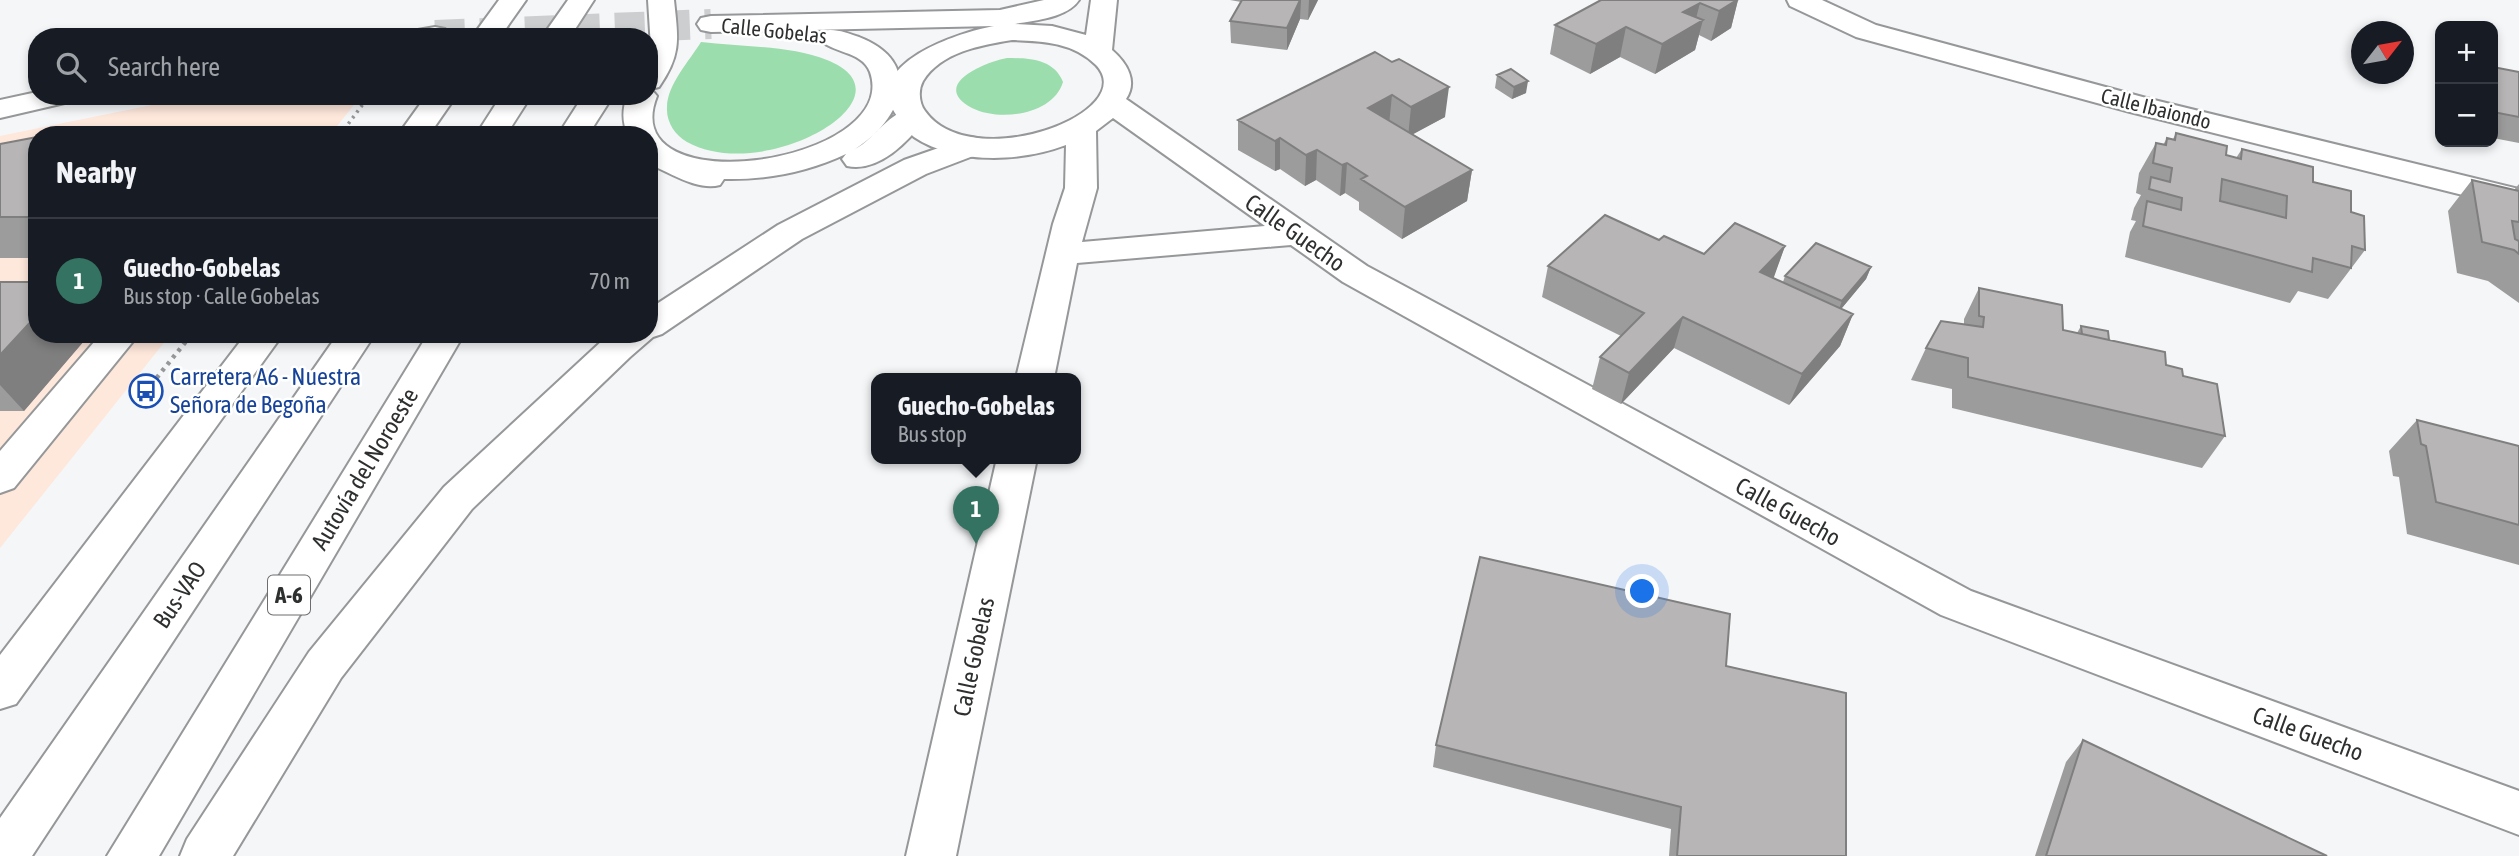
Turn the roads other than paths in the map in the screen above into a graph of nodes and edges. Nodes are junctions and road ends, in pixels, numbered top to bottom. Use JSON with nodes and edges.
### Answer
{"nodes":[{"id":1,"x":513,"y":0,"type":"edge"},
{"id":2,"x":581,"y":0,"type":"edge"},
{"id":3,"x":660,"y":0,"type":"edge"},
{"id":4,"x":1066,"y":0,"type":"edge"},
{"id":5,"x":1088,"y":0,"type":"edge"},
{"id":6,"x":1104,"y":0,"type":"edge"},
{"id":7,"x":1800,"y":0,"type":"edge"},
{"id":8,"x":804,"y":21,"type":"junction"},
{"id":9,"x":492,"y":28,"type":"edge"},
{"id":10,"x":562,"y":28,"type":"edge"},
{"id":11,"x":642,"y":28,"type":"edge"},
{"id":12,"x":1036,"y":32,"type":"junction"},
{"id":13,"x":988,"y":35,"type":"junction"},
{"id":14,"x":832,"y":37,"type":"junction"},
{"id":15,"x":1098,"y":51,"type":"junction"},
{"id":16,"x":658,"y":62,"type":"edge"},
{"id":17,"x":920,"y":66,"type":"junction"},
{"id":18,"x":28,"y":103,"type":"edge"},
{"id":19,"x":1111,"y":103,"type":"junction"},
{"id":20,"x":435,"y":105,"type":"edge"},
{"id":21,"x":510,"y":105,"type":"edge"},
{"id":22,"x":592,"y":105,"type":"edge"},
{"id":23,"x":638,"y":105,"type":"edge"},
{"id":24,"x":0,"y":109,"type":"edge"},
{"id":25,"x":911,"y":117,"type":"junction"},
{"id":26,"x":420,"y":126,"type":"edge"},
{"id":27,"x":497,"y":126,"type":"edge"},
{"id":28,"x":579,"y":126,"type":"edge"},
{"id":29,"x":638,"y":126,"type":"edge"},
{"id":30,"x":1082,"y":129,"type":"junction"},
{"id":31,"x":971,"y":146,"type":"junction"},
{"id":32,"x":1011,"y":148,"type":"junction"},
{"id":33,"x":658,"y":156,"type":"edge"},
{"id":34,"x":687,"y":168,"type":"junction"},
{"id":35,"x":2519,"y":200,"type":"edge"},
{"id":36,"x":1297,"y":234,"type":"junction"},
{"id":37,"x":1065,"y":239,"type":"junction"},
{"id":38,"x":658,"y":320,"type":"edge"},
{"id":39,"x":112,"y":343,"type":"edge"},
{"id":40,"x":258,"y":343,"type":"edge"},
{"id":41,"x":351,"y":343,"type":"edge"},
{"id":42,"x":441,"y":343,"type":"edge"},
{"id":43,"x":624,"y":343,"type":"edge"},
{"id":44,"x":1036,"y":373,"type":"edge"},
{"id":45,"x":14,"y":446,"type":"edge"},
{"id":46,"x":1016,"y":464,"type":"edge"},
{"id":47,"x":0,"y":478,"type":"edge"},
{"id":48,"x":0,"y":690,"type":"edge"},
{"id":49,"x":2519,"y":813,"type":"edge"},
{"id":50,"x":3,"y":856,"type":"edge"},
{"id":51,"x":132,"y":856,"type":"edge"},
{"id":52,"x":205,"y":856,"type":"edge"},
{"id":53,"x":931,"y":856,"type":"edge"}],
"edges":[{"from":1,"to":9,"type":"main road"},
{"from":2,"to":10,"type":"main road"},
{"from":3,"to":11,"type":"main road"},
{"from":3,"to":16,"type":"main road"},
{"from":4,"to":8,"type":"main road","name":"Calle Gobelas"},
{"from":5,"to":12,"type":"main road"},
{"from":6,"to":15,"type":"main road"},
{"from":7,"to":35,"type":"main road","name":"Calle Ibaiondo"},
{"from":8,"to":13,"type":"main road","name":"Calle Gobelas"},
{"from":8,"to":14,"type":"main road","name":"Calle Gobelas"},
{"from":12,"to":13,"type":"main road"},
{"from":12,"to":15,"type":"main road"},
{"from":13,"to":17,"type":"main road"},
{"from":14,"to":17,"type":"main road","name":"Calle Gobelas"},
{"from":14,"to":34,"type":"main road"},
{"from":15,"to":19,"type":"main road"},
{"from":17,"to":25,"type":"main road"},
{"from":18,"to":24,"type":"main road"},
{"from":19,"to":30,"type":"main road"},
{"from":19,"to":36,"type":"main road","name":"Calle Guecho"},
{"from":20,"to":26,"type":"main road"},
{"from":21,"to":27,"type":"main road"},
{"from":22,"to":28,"type":"main road"},
{"from":23,"to":29,"type":"main road"},
{"from":25,"to":31,"type":"main road"},
{"from":25,"to":34,"type":"main road"},
{"from":30,"to":32,"type":"main road"},
{"from":30,"to":37,"type":"main road"},
{"from":31,"to":32,"type":"main road"},
{"from":31,"to":38,"type":"main road"},
{"from":32,"to":37,"type":"main road"},
{"from":33,"to":34,"type":"main road"},
{"from":36,"to":37,"type":"main road"},
{"from":36,"to":49,"type":"main road","name":"Calle Guecho"},
{"from":37,"to":44,"type":"main road"},
{"from":39,"to":45,"type":"main road"},
{"from":40,"to":48,"type":"main road"},
{"from":41,"to":50,"type":"main road","name":"Bus-VAO"},
{"from":42,"to":51,"type":"main road","name":"Autovía del Noroeste","number":"A-6"},
{"from":43,"to":52,"type":"main road"},
{"from":45,"to":47,"type":"main road"},
{"from":46,"to":53,"type":"main road","name":"Calle Gobelas"}]}
